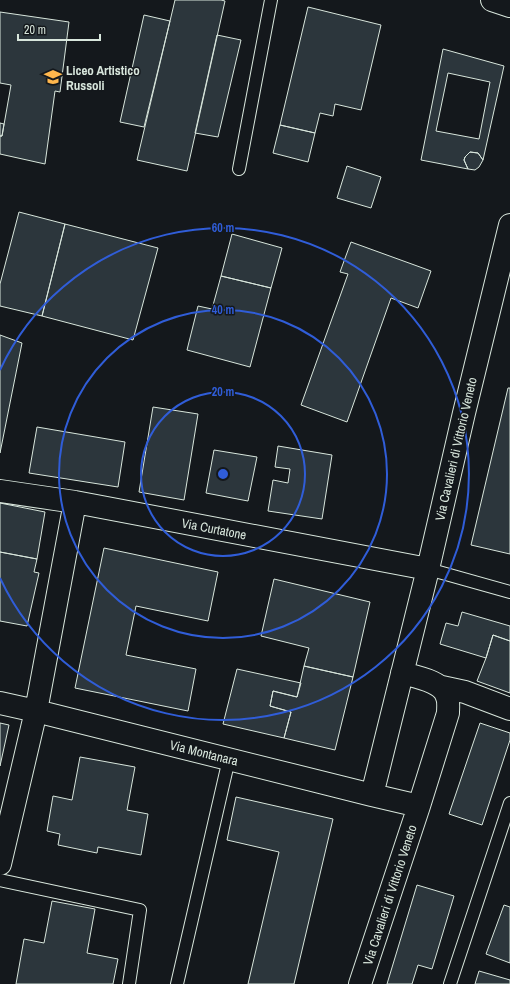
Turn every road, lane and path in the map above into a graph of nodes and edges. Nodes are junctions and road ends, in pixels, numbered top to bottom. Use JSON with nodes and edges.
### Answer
{"nodes":[{"id":1,"x":271,"y":0,"type":"edge"},
{"id":2,"x":492,"y":0,"type":"edge"},
{"id":3,"x":510,"y":6,"type":"edge"},
{"id":4,"x":239,"y":169,"type":"dead end"},
{"id":5,"x":510,"y":224,"type":"edge"},
{"id":6,"x":0,"y":491,"type":"edge"},
{"id":7,"x":75,"y":502,"type":"junction"},
{"id":8,"x":428,"y":570,"type":"junction"},
{"id":9,"x":510,"y":592,"type":"edge"},
{"id":10,"x":402,"y":673,"type":"junction"},
{"id":11,"x":442,"y":687,"type":"junction"},
{"id":12,"x":0,"y":703,"type":"edge"},
{"id":13,"x":510,"y":709,"type":"edge"},
{"id":14,"x":36,"y":711,"type":"junction"},
{"id":15,"x":229,"y":759,"type":"junction"},
{"id":16,"x":372,"y":795,"type":"junction"},
{"id":17,"x":510,"y":803,"type":"edge"},
{"id":18,"x":418,"y":806,"type":"junction"},
{"id":19,"x":0,"y":864,"type":"edge"},
{"id":20,"x":0,"y":880,"type":"edge"},
{"id":21,"x":129,"y":984,"type":"edge"},
{"id":22,"x":177,"y":984,"type":"edge"},
{"id":23,"x":360,"y":984,"type":"edge"},
{"id":24,"x":450,"y":984,"type":"edge"}],
"edges":[{"from":1,"to":4,"type":"lane"},
{"from":2,"to":3,"type":"street"},
{"from":5,"to":8,"type":"street","name":"Via Cavalieri di Vittorio Veneto"},
{"from":6,"to":7,"type":"street","name":"Via Curtatone"},
{"from":7,"to":8,"type":"street","name":"Via Curtatone"},
{"from":7,"to":14,"type":"street"},
{"from":8,"to":9,"type":"lane"},
{"from":8,"to":10,"type":"street","name":"Via Cavalieri di Vittorio Veneto"},
{"from":10,"to":11,"type":"street"},
{"from":10,"to":16,"type":"street","name":"Via Cavalieri di Vittorio Veneto"},
{"from":11,"to":13,"type":"street"},
{"from":11,"to":18,"type":"street","name":"Via Cavalieri di Vittorio Veneto"},
{"from":12,"to":14,"type":"street","name":"Via Montanara"},
{"from":14,"to":15,"type":"street","name":"Via Montanara"},
{"from":14,"to":19,"type":"street"},
{"from":15,"to":16,"type":"street","name":"Via Montanara"},
{"from":15,"to":22,"type":"lane"},
{"from":16,"to":18,"type":"street"},
{"from":17,"to":24,"type":"lane"},
{"from":18,"to":23,"type":"street","name":"Via Cavalieri di Vittorio Veneto"},
{"from":20,"to":21,"type":"lane"}]}
